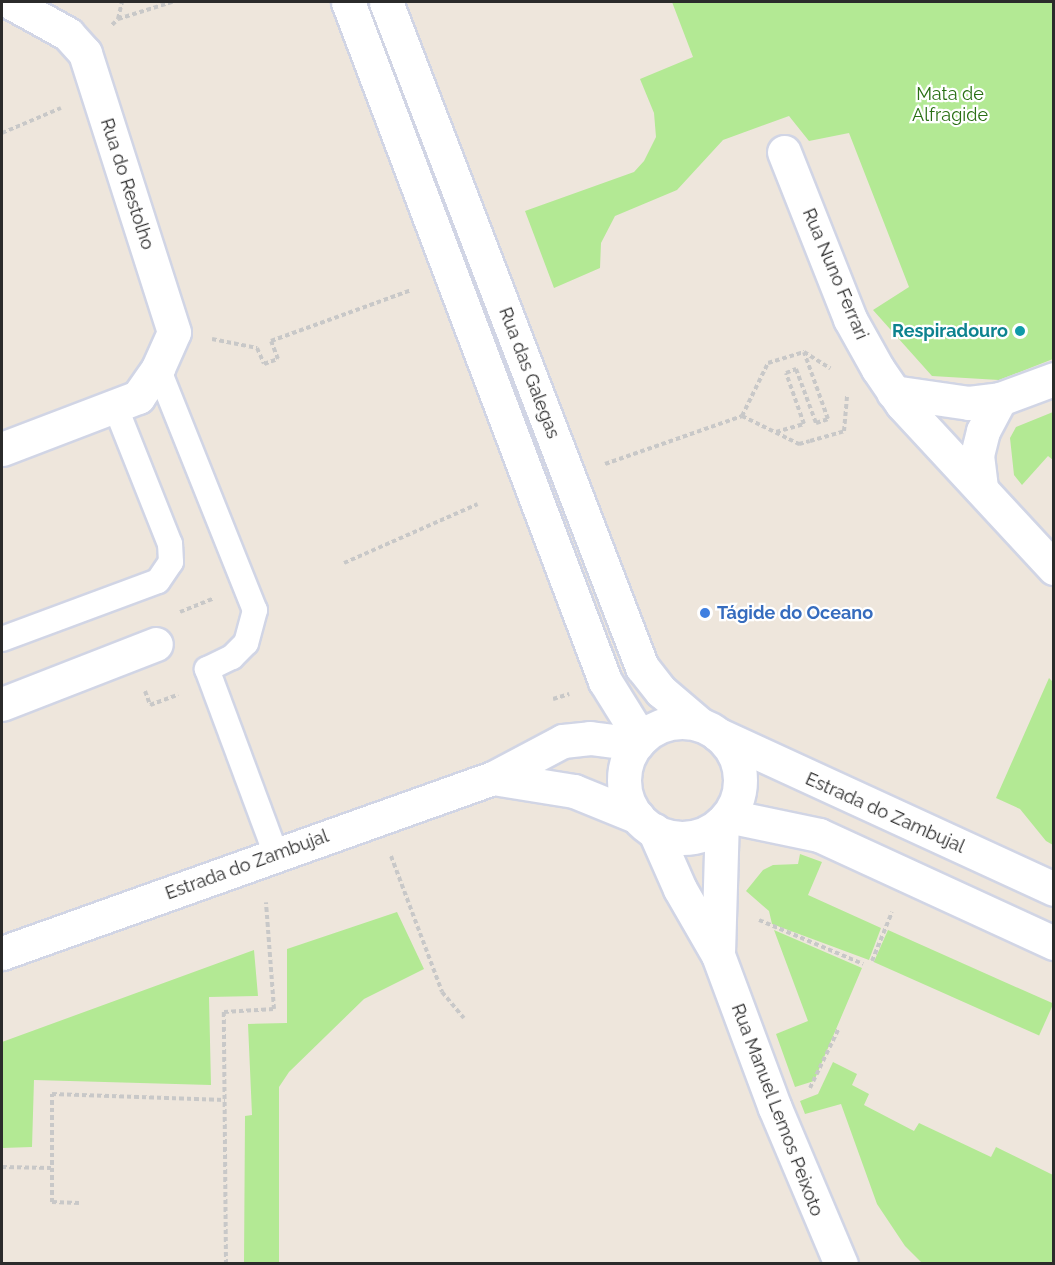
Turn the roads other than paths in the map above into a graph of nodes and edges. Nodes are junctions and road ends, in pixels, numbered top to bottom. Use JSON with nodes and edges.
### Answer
{"nodes":[{"id":1,"x":10,"y":2,"type":"edge"},
{"id":2,"x":348,"y":2,"type":"edge"},
{"id":3,"x":386,"y":2,"type":"edge"},
{"id":4,"x":784,"y":152,"type":"dead end"},
{"id":5,"x":460,"y":194,"type":"junction"},
{"id":6,"x":426,"y":207,"type":"junction"},
{"id":7,"x":158,"y":368,"type":"junction"},
{"id":8,"x":1053,"y":379,"type":"edge"},
{"id":9,"x":893,"y":392,"type":"junction"},
{"id":10,"x":1000,"y":399,"type":"junction"},
{"id":11,"x":127,"y":402,"type":"junction"},
{"id":12,"x":2,"y":449,"type":"edge"},
{"id":13,"x":981,"y":489,"type":"junction"},
{"id":14,"x":1053,"y":568,"type":"edge"},
{"id":15,"x":2,"y":639,"type":"edge"},
{"id":16,"x":156,"y":644,"type":"dead end"},
{"id":17,"x":2,"y":704,"type":"edge"},
{"id":18,"x":709,"y":729,"type":"junction"},
{"id":19,"x":639,"y":742,"type":"junction"},
{"id":20,"x":493,"y":778,"type":"junction"},
{"id":21,"x":725,"y":819,"type":"junction"},
{"id":22,"x":646,"y":823,"type":"junction"},
{"id":23,"x":270,"y":857,"type":"junction"},
{"id":24,"x":1053,"y":889,"type":"edge"},
{"id":25,"x":1053,"y":943,"type":"edge"},
{"id":26,"x":2,"y":953,"type":"edge"},
{"id":27,"x":718,"y":955,"type":"junction"},
{"id":28,"x":841,"y":1263,"type":"edge"}],
"edges":[{"from":1,"to":7,"type":"street","name":"Rua do Restolho"},
{"from":2,"to":6,"type":"street","name":"Rua das Galegas"},
{"from":3,"to":5,"type":"street","name":"Rua das Galegas"},
{"from":4,"to":9,"type":"street","name":"Rua Nuno Ferrari"},
{"from":5,"to":6,"type":"street"},
{"from":5,"to":18,"type":"street","name":"Rua das Galegas"},
{"from":6,"to":19,"type":"street","name":"Rua das Galegas"},
{"from":7,"to":11,"type":"street","name":"Rua do Restolho"},
{"from":7,"to":23,"type":"lane"},
{"from":8,"to":10,"type":"street"},
{"from":9,"to":10,"type":"street"},
{"from":9,"to":13,"type":"street","name":"Rua Nuno Ferrari"},
{"from":10,"to":13,"type":"street"},
{"from":11,"to":12,"type":"street"},
{"from":11,"to":15,"type":"lane"},
{"from":13,"to":14,"type":"street","name":"Rua Nuno Ferrari"},
{"from":16,"to":17,"type":"street"},
{"from":18,"to":19,"type":"street"},
{"from":18,"to":21,"type":"street"},
{"from":18,"to":24,"type":"street","name":"Estrada do Zambujal"},
{"from":19,"to":20,"type":"street","name":"Estrada do Zambujal"},
{"from":19,"to":22,"type":"street"},
{"from":20,"to":22,"type":"street","name":"Estrada do Zambujal"},
{"from":20,"to":23,"type":"street","name":"Estrada do Zambujal"},
{"from":21,"to":22,"type":"street"},
{"from":21,"to":25,"type":"street"},
{"from":21,"to":27,"type":"street","name":"Rua Manuel Lemos Peixoto"},
{"from":22,"to":27,"type":"street","name":"Rua Manuel Lemos Peixoto"},
{"from":23,"to":26,"type":"street","name":"Estrada do Zambujal"},
{"from":27,"to":28,"type":"street","name":"Rua Manuel Lemos Peixoto"}]}
